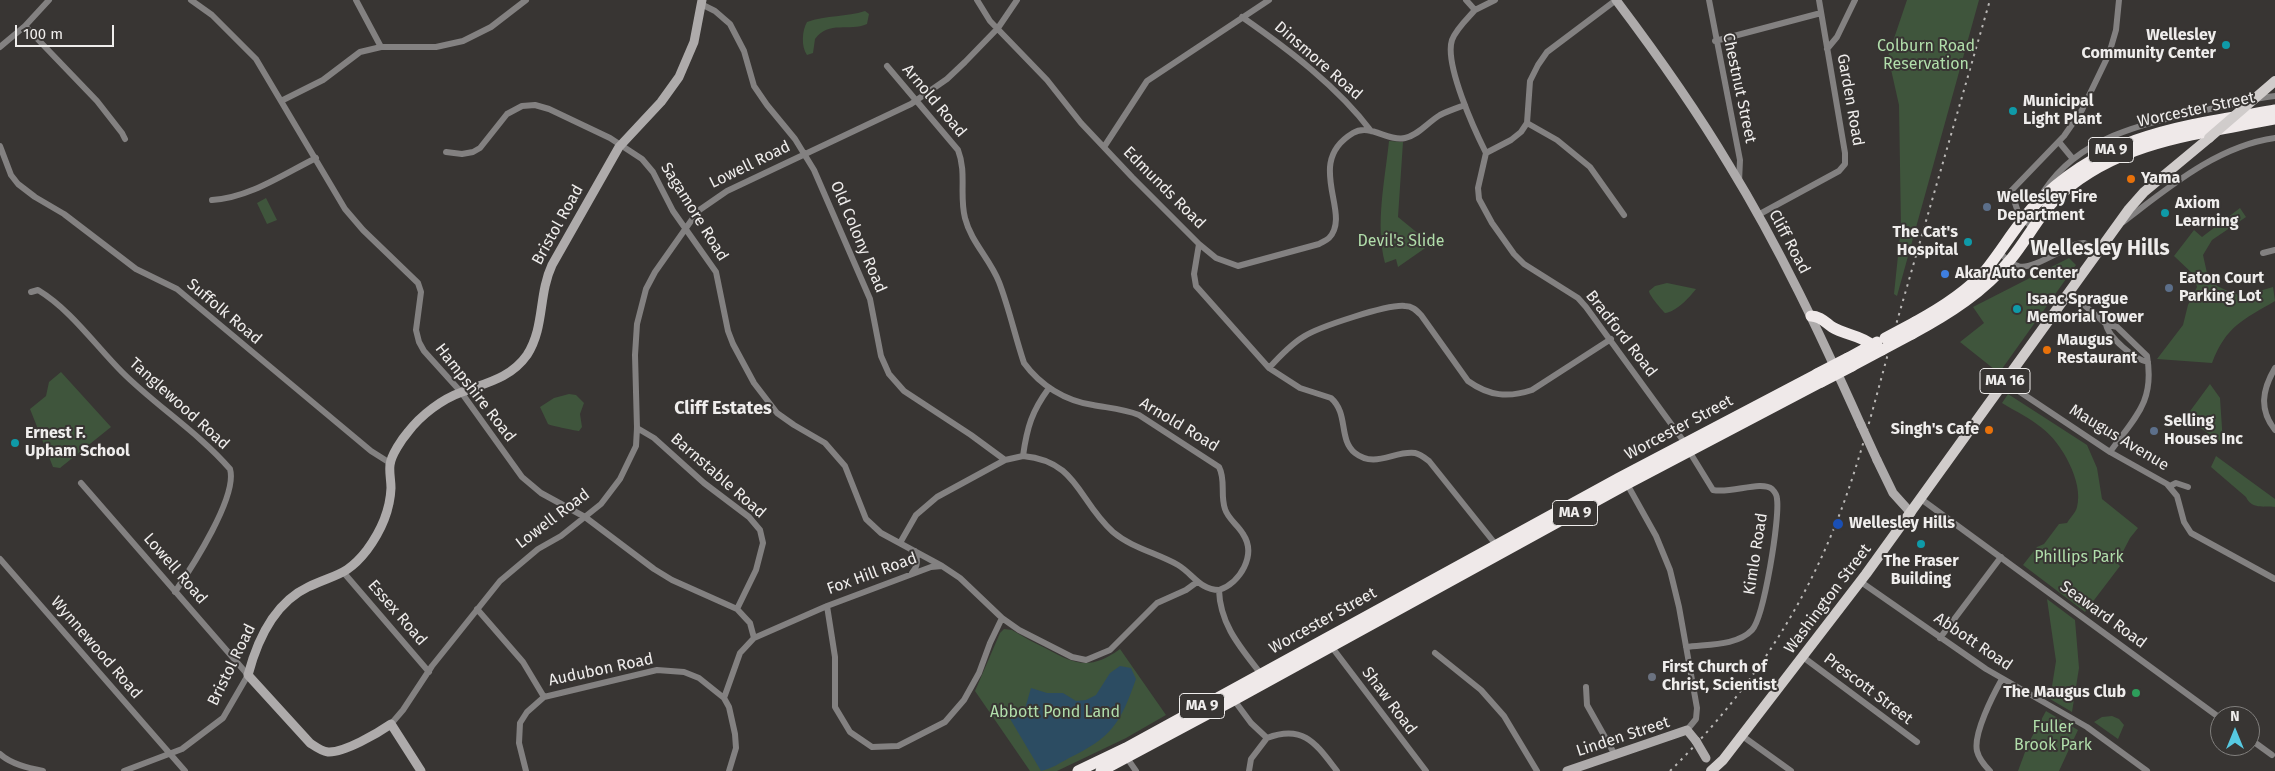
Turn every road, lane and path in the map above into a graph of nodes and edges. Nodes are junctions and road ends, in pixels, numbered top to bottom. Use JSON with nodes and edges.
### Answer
{"nodes":[{"id":1,"x":49,"y":0,"type":"edge"},
{"id":2,"x":191,"y":0,"type":"edge"},
{"id":3,"x":356,"y":0,"type":"edge"},
{"id":4,"x":513,"y":0,"type":"edge"},
{"id":5,"x":526,"y":0,"type":"edge"},
{"id":6,"x":977,"y":0,"type":"edge"},
{"id":7,"x":1017,"y":0,"type":"edge"},
{"id":8,"x":1269,"y":0,"type":"edge"},
{"id":9,"x":1466,"y":0,"type":"edge"},
{"id":10,"x":1495,"y":0,"type":"edge"},
{"id":11,"x":1616,"y":0,"type":"edge"},
{"id":12,"x":1708,"y":0,"type":"edge"},
{"id":13,"x":1819,"y":0,"type":"edge"},
{"id":14,"x":1855,"y":0,"type":"edge"},
{"id":15,"x":2119,"y":0,"type":"edge"},
{"id":16,"x":702,"y":2,"type":"edge"},
{"id":17,"x":519,"y":6,"type":"junction"},
{"id":18,"x":1475,"y":10,"type":"junction"},
{"id":19,"x":1821,"y":13,"type":"junction"},
{"id":20,"x":1242,"y":17,"type":"junction"},
{"id":21,"x":25,"y":26,"type":"junction"},
{"id":22,"x":998,"y":28,"type":"junction"},
{"id":23,"x":1715,"y":41,"type":"junction"},
{"id":24,"x":0,"y":47,"type":"edge"},
{"id":25,"x":381,"y":47,"type":"junction"},
{"id":26,"x":1827,"y":49,"type":"junction"},
{"id":27,"x":887,"y":66,"type":"dead end"},
{"id":28,"x":2275,"y":80,"type":"edge"},
{"id":29,"x":2275,"y":96,"type":"edge"},
{"id":30,"x":2256,"y":97,"type":"junction"},
{"id":31,"x":281,"y":101,"type":"junction"},
{"id":32,"x":916,"y":101,"type":"junction"},
{"id":33,"x":1465,"y":105,"type":"junction"},
{"id":34,"x":2275,"y":110,"type":"edge"},
{"id":35,"x":2275,"y":119,"type":"edge"},
{"id":36,"x":1527,"y":123,"type":"junction"},
{"id":37,"x":1371,"y":131,"type":"junction"},
{"id":38,"x":2275,"y":138,"type":"edge"},
{"id":39,"x":125,"y":139,"type":"dead end"},
{"id":40,"x":2059,"y":142,"type":"junction"},
{"id":41,"x":621,"y":144,"type":"junction"},
{"id":42,"x":1104,"y":147,"type":"junction"},
{"id":43,"x":1,"y":150,"type":"edge"},
{"id":44,"x":446,"y":152,"type":"dead end"},
{"id":45,"x":1486,"y":153,"type":"junction"},
{"id":46,"x":806,"y":154,"type":"junction"},
{"id":47,"x":316,"y":158,"type":"junction"},
{"id":48,"x":2073,"y":159,"type":"junction"},
{"id":49,"x":1739,"y":182,"type":"junction"},
{"id":50,"x":2153,"y":184,"type":"junction"},
{"id":51,"x":2162,"y":193,"type":"junction"},
{"id":52,"x":212,"y":200,"type":"dead end"},
{"id":53,"x":2034,"y":207,"type":"junction"},
{"id":54,"x":1624,"y":215,"type":"dead end"},
{"id":55,"x":1758,"y":215,"type":"junction"},
{"id":56,"x":2022,"y":220,"type":"junction"},
{"id":57,"x":686,"y":228,"type":"junction"},
{"id":58,"x":2033,"y":228,"type":"junction"},
{"id":59,"x":2115,"y":228,"type":"junction"},
{"id":60,"x":1199,"y":244,"type":"junction"},
{"id":61,"x":2099,"y":250,"type":"junction"},
{"id":62,"x":2275,"y":250,"type":"edge"},
{"id":63,"x":1999,"y":252,"type":"junction"},
{"id":64,"x":2263,"y":253,"type":"dead end"},
{"id":65,"x":2009,"y":261,"type":"junction"},
{"id":66,"x":31,"y":292,"type":"dead end"},
{"id":67,"x":2069,"y":292,"type":"junction"},
{"id":68,"x":1811,"y":316,"type":"junction"},
{"id":69,"x":2106,"y":324,"type":"junction"},
{"id":70,"x":1611,"y":339,"type":"junction"},
{"id":71,"x":1877,"y":347,"type":"junction"},
{"id":72,"x":2148,"y":362,"type":"junction"},
{"id":73,"x":1269,"y":368,"type":"junction"},
{"id":74,"x":2275,"y":368,"type":"edge"},
{"id":75,"x":2005,"y":382,"type":"junction"},
{"id":76,"x":1049,"y":388,"type":"junction"},
{"id":77,"x":461,"y":392,"type":"junction"},
{"id":78,"x":637,"y":428,"type":"junction"},
{"id":79,"x":2275,"y":430,"type":"edge"},
{"id":80,"x":1687,"y":447,"type":"junction"},
{"id":81,"x":2110,"y":452,"type":"junction"},
{"id":82,"x":1023,"y":456,"type":"junction"},
{"id":83,"x":1005,"y":460,"type":"junction"},
{"id":84,"x":390,"y":463,"type":"junction"},
{"id":85,"x":82,"y":483,"type":"dead end"},
{"id":86,"x":1627,"y":484,"type":"junction"},
{"id":87,"x":2170,"y":486,"type":"junction"},
{"id":88,"x":2188,"y":487,"type":"dead end"},
{"id":89,"x":1921,"y":499,"type":"junction"},
{"id":90,"x":1911,"y":513,"type":"junction"},
{"id":91,"x":584,"y":517,"type":"junction"},
{"id":92,"x":900,"y":543,"type":"junction"},
{"id":93,"x":1497,"y":546,"type":"junction"},
{"id":94,"x":915,"y":551,"type":"junction"},
{"id":95,"x":2001,"y":557,"type":"junction"},
{"id":96,"x":0,"y":559,"type":"edge"},
{"id":97,"x":942,"y":566,"type":"junction"},
{"id":98,"x":344,"y":573,"type":"junction"},
{"id":99,"x":911,"y":574,"type":"junction"},
{"id":100,"x":2275,"y":579,"type":"edge"},
{"id":101,"x":1197,"y":582,"type":"junction"},
{"id":102,"x":1860,"y":582,"type":"junction"},
{"id":103,"x":1219,"y":590,"type":"junction"},
{"id":104,"x":176,"y":592,"type":"junction"},
{"id":105,"x":827,"y":606,"type":"junction"},
{"id":106,"x":477,"y":609,"type":"junction"},
{"id":107,"x":737,"y":609,"type":"junction"},
{"id":108,"x":1002,"y":618,"type":"junction"},
{"id":109,"x":754,"y":638,"type":"junction"},
{"id":110,"x":1940,"y":638,"type":"junction"},
{"id":111,"x":1331,"y":646,"type":"junction"},
{"id":112,"x":1686,"y":648,"type":"junction"},
{"id":113,"x":1435,"y":653,"type":"dead end"},
{"id":114,"x":1803,"y":657,"type":"junction"},
{"id":115,"x":429,"y":672,"type":"junction"},
{"id":116,"x":1261,"y":674,"type":"junction"},
{"id":117,"x":248,"y":675,"type":"junction"},
{"id":118,"x":2002,"y":679,"type":"junction"},
{"id":119,"x":1586,"y":687,"type":"dead end"},
{"id":120,"x":544,"y":697,"type":"junction"},
{"id":121,"x":724,"y":698,"type":"junction"},
{"id":122,"x":1234,"y":700,"type":"junction"},
{"id":123,"x":2210,"y":711,"type":"edge"},
{"id":124,"x":391,"y":724,"type":"junction"},
{"id":125,"x":1688,"y":730,"type":"junction"},
{"id":126,"x":1742,"y":735,"type":"junction"},
{"id":127,"x":1267,"y":738,"type":"junction"},
{"id":128,"x":1917,"y":742,"type":"dead end"},
{"id":129,"x":2260,"y":747,"type":"edge"},
{"id":130,"x":0,"y":754,"type":"edge"},
{"id":131,"x":171,"y":755,"type":"junction"},
{"id":132,"x":1615,"y":755,"type":"junction"},
{"id":133,"x":2272,"y":755,"type":"dead end"},
{"id":134,"x":1127,"y":758,"type":"junction"},
{"id":135,"x":2138,"y":768,"type":"edge"},
{"id":136,"x":43,"y":771,"type":"edge"},
{"id":137,"x":124,"y":771,"type":"edge"},
{"id":138,"x":185,"y":771,"type":"edge"},
{"id":139,"x":421,"y":771,"type":"edge"},
{"id":140,"x":526,"y":771,"type":"edge"},
{"id":141,"x":729,"y":771,"type":"edge"},
{"id":142,"x":1078,"y":771,"type":"edge"},
{"id":143,"x":1101,"y":771,"type":"edge"},
{"id":144,"x":1136,"y":771,"type":"edge"},
{"id":145,"x":1249,"y":771,"type":"edge"},
{"id":146,"x":1337,"y":771,"type":"edge"},
{"id":147,"x":1426,"y":771,"type":"edge"},
{"id":148,"x":1537,"y":771,"type":"edge"},
{"id":149,"x":1567,"y":771,"type":"edge"},
{"id":150,"x":1712,"y":771,"type":"edge"},
{"id":151,"x":1791,"y":771,"type":"edge"},
{"id":152,"x":1990,"y":771,"type":"edge"},
{"id":153,"x":2147,"y":771,"type":"edge"}],
"edges":[{"from":1,"to":21,"type":"street"},
{"from":2,"to":31,"type":"street","name":"Hampshire Road"},
{"from":3,"to":25,"type":"street"},
{"from":4,"to":17,"type":"street"},
{"from":5,"to":17,"type":"street"},
{"from":6,"to":22,"type":"street","name":"Edmunds Road"},
{"from":7,"to":22,"type":"street","name":"Lowell Road"},
{"from":8,"to":20,"type":"street"},
{"from":9,"to":18,"type":"street"},
{"from":10,"to":18,"type":"street"},
{"from":11,"to":36,"type":"street"},
{"from":11,"to":49,"type":"street","name":"Cliff Road"},
{"from":12,"to":23,"type":"street","name":"Chestnut Street"},
{"from":13,"to":19,"type":"street","name":"Garden Road"},
{"from":14,"to":26,"type":"street"},
{"from":15,"to":40,"type":"street"},
{"from":16,"to":41,"type":"street","name":"Bristol Road"},
{"from":16,"to":46,"type":"street","name":"Old Colony Road"},
{"from":17,"to":25,"type":"street"},
{"from":18,"to":33,"type":"street"},
{"from":19,"to":23,"type":"street"},
{"from":19,"to":26,"type":"street","name":"Garden Road"},
{"from":20,"to":37,"type":"street","name":"Dinsmore Road"},
{"from":20,"to":42,"type":"street"},
{"from":21,"to":24,"type":"street"},
{"from":21,"to":39,"type":"street"},
{"from":22,"to":32,"type":"street","name":"Lowell Road"},
{"from":22,"to":42,"type":"street","name":"Edmunds Road"},
{"from":23,"to":49,"type":"street","name":"Chestnut Street"},
{"from":25,"to":31,"type":"street"},
{"from":26,"to":55,"type":"street","name":"Garden Road"},
{"from":27,"to":32,"type":"street","name":"Arnold Road"},
{"from":28,"to":30,"type":"main road","name":"Washington Street","number":"MA 16"},
{"from":29,"to":30,"type":"street"},
{"from":30,"to":48,"type":"street"},
{"from":30,"to":50,"type":"main road","name":"Washington Street","number":"MA 16","bridge":true},
{"from":31,"to":47,"type":"street","name":"Hampshire Road"},
{"from":32,"to":46,"type":"street","name":"Lowell Road"},
{"from":32,"to":76,"type":"street","name":"Arnold Road"},
{"from":33,"to":37,"type":"street"},
{"from":33,"to":45,"type":"street"},
{"from":34,"to":53,"type":"highway","name":"Worcester Street","number":"MA 9"},
{"from":35,"to":58,"type":"highway","name":"Worcester Street","number":"MA 9"},
{"from":36,"to":45,"type":"street"},
{"from":36,"to":54,"type":"street"},
{"from":37,"to":60,"type":"street"},
{"from":38,"to":51,"type":"street"},
{"from":40,"to":48,"type":"street"},
{"from":40,"to":56,"type":"street"},
{"from":41,"to":44,"type":"street","name":"Sagamore Road"},
{"from":41,"to":57,"type":"street","name":"Sagamore Road"},
{"from":41,"to":77,"type":"street","name":"Bristol Road"},
{"from":42,"to":60,"type":"street","name":"Edmunds Road"},
{"from":43,"to":84,"type":"street","name":"Suffolk Road"},
{"from":45,"to":70,"type":"street","name":"Bradford Road"},
{"from":46,"to":57,"type":"street","name":"Lowell Road"},
{"from":46,"to":83,"type":"street","name":"Old Colony Road"},
{"from":47,"to":52,"type":"street"},
{"from":47,"to":77,"type":"street","name":"Hampshire Road"},
{"from":48,"to":53,"type":"street"},
{"from":49,"to":55,"type":"street","name":"Cliff Road"},
{"from":50,"to":51,"type":"street"},
{"from":50,"to":59,"type":"main road","name":"Washington Street","number":"MA 16"},
{"from":51,"to":59,"type":"street"},
{"from":53,"to":56,"type":"highway","name":"Worcester Street","number":"MA 9"},
{"from":55,"to":68,"type":"street","name":"Cliff Road"},
{"from":56,"to":58,"type":"street"},
{"from":56,"to":63,"type":"highway","name":"Worcester Street","number":"MA 9"},
{"from":57,"to":78,"type":"street","name":"Lowell Road"},
{"from":57,"to":92,"type":"street","name":"Sagamore Road"},
{"from":58,"to":65,"type":"highway","name":"Worcester Street","number":"MA 9"},
{"from":59,"to":61,"type":"main road","name":"Washington Street","number":"MA 16"},
{"from":60,"to":73,"type":"street","name":"Edmunds Road"},
{"from":61,"to":65,"type":"street"},
{"from":61,"to":67,"type":"main road","name":"Washington Street","number":"MA 16"},
{"from":62,"to":64,"type":"street"},
{"from":63,"to":65,"type":"street"},
{"from":63,"to":71,"type":"highway","name":"Worcester Street","number":"MA 9","bridge":true},
{"from":65,"to":71,"type":"highway","name":"Worcester Street","number":"MA 9","bridge":true},
{"from":66,"to":104,"type":"street","name":"Tanglewood Road"},
{"from":67,"to":69,"type":"street"},
{"from":67,"to":75,"type":"main road","name":"Washington Street","number":"MA 16"},
{"from":68,"to":71,"type":"highway"},
{"from":68,"to":90,"type":"street","name":"Cliff Road","bridge":true},
{"from":69,"to":72,"type":"street"},
{"from":69,"to":72,"type":"street"},
{"from":70,"to":73,"type":"street"},
{"from":70,"to":80,"type":"street","name":"Bradford Road"},
{"from":71,"to":80,"type":"highway","name":"Worcester Street","number":"MA 9","bridge":true},
{"from":72,"to":81,"type":"street"},
{"from":73,"to":93,"type":"street","name":"Edmunds Road"},
{"from":74,"to":79,"type":"street"},
{"from":75,"to":81,"type":"street","name":"Maugus Avenue"},
{"from":75,"to":89,"type":"main road","name":"Washington Street","number":"MA 16"},
{"from":76,"to":82,"type":"street"},
{"from":76,"to":103,"type":"street","name":"Arnold Road"},
{"from":77,"to":84,"type":"street","name":"Bristol Road"},
{"from":77,"to":91,"type":"street","name":"Hampshire Road"},
{"from":78,"to":91,"type":"street","name":"Lowell Road"},
{"from":78,"to":107,"type":"street","name":"Barnstable Road"},
{"from":80,"to":86,"type":"highway","name":"Worcester Street","number":"MA 9"},
{"from":80,"to":93,"type":"highway","name":"Worcester Street","number":"MA 9"},
{"from":80,"to":112,"type":"street","name":"Kimlo Road"},
{"from":81,"to":87,"type":"street","name":"Maugus Avenue"},
{"from":82,"to":83,"type":"street"},
{"from":82,"to":101,"type":"street"},
{"from":83,"to":92,"type":"street"},
{"from":84,"to":98,"type":"street","name":"Bristol Road"},
{"from":85,"to":104,"type":"street","name":"Lowell Road"},
{"from":86,"to":111,"type":"highway","name":"Worcester Street","number":"MA 9"},
{"from":86,"to":112,"type":"street"},
{"from":87,"to":88,"type":"street","name":"Maugus Avenue"},
{"from":87,"to":100,"type":"street","name":"Maugus Avenue"},
{"from":89,"to":90,"type":"main road","name":"Washington Street","number":"MA 16"},
{"from":89,"to":95,"type":"street","name":"Seaward Road"},
{"from":90,"to":102,"type":"main road","name":"Washington Street","number":"MA 16"},
{"from":91,"to":106,"type":"street","name":"Lowell Road"},
{"from":91,"to":107,"type":"street","name":"Hampshire Road"},
{"from":92,"to":94,"type":"street","name":"Sagamore Road"},
{"from":93,"to":116,"type":"highway","name":"Worcester Street","number":"MA 9"},
{"from":94,"to":97,"type":"street","name":"Sagamore Road"},
{"from":94,"to":99,"type":"street"},
{"from":95,"to":110,"type":"street"},
{"from":95,"to":123,"type":"street","name":"Seaward Road"},
{"from":96,"to":131,"type":"street","name":"Wynnewood Road"},
{"from":97,"to":99,"type":"street","name":"Fox Hill Road"},
{"from":97,"to":108,"type":"street","name":"Fox Hill Road"},
{"from":98,"to":115,"type":"street","name":"Essex Road"},
{"from":98,"to":117,"type":"street","name":"Bristol Road"},
{"from":99,"to":105,"type":"street","name":"Fox Hill Road"},
{"from":101,"to":103,"type":"street"},
{"from":101,"to":108,"type":"street","name":"Fox Hill Road"},
{"from":102,"to":110,"type":"street","name":"Abbott Road"},
{"from":102,"to":114,"type":"main road","name":"Washington Street","number":"MA 16"},
{"from":103,"to":116,"type":"street"},
{"from":104,"to":117,"type":"street","name":"Lowell Road"},
{"from":105,"to":108,"type":"street"},
{"from":105,"to":109,"type":"street","name":"Fox Hill Road"},
{"from":106,"to":115,"type":"street","name":"Lowell Road"},
{"from":106,"to":120,"type":"street"},
{"from":107,"to":109,"type":"street","name":"Hampshire Road"},
{"from":109,"to":121,"type":"street","name":"Fox Hill Road"},
{"from":110,"to":118,"type":"street","name":"Abbott Road"},
{"from":111,"to":122,"type":"highway","name":"Worcester Street","number":"MA 9"},
{"from":111,"to":147,"type":"street","name":"Shaw Road"},
{"from":112,"to":125,"type":"street"},
{"from":113,"to":148,"type":"street"},
{"from":114,"to":126,"type":"main road","name":"Washington Street","number":"MA 16"},
{"from":114,"to":128,"type":"street","name":"Prescott Street"},
{"from":115,"to":124,"type":"street","name":"Lowell Road"},
{"from":116,"to":142,"type":"highway","name":"Worcester Street","number":"MA 9"},
{"from":117,"to":124,"type":"street","name":"Lowell Road"},
{"from":117,"to":131,"type":"street","name":"Bristol Road"},
{"from":118,"to":135,"type":"street","name":"Abbott Road"},
{"from":118,"to":152,"type":"street"},
{"from":119,"to":132,"type":"street"},
{"from":120,"to":121,"type":"street","name":"Audubon Road"},
{"from":120,"to":140,"type":"street","name":"Audubon Road"},
{"from":121,"to":141,"type":"street"},
{"from":122,"to":127,"type":"street"},
{"from":122,"to":134,"type":"highway","name":"Worcester Street","number":"MA 9"},
{"from":124,"to":139,"type":"street"},
{"from":125,"to":132,"type":"street","name":"Linden Street"},
{"from":125,"to":150,"type":"street","bridge":true},
{"from":126,"to":150,"type":"main road","name":"Washington Street","number":"MA 16"},
{"from":126,"to":151,"type":"street"},
{"from":127,"to":145,"type":"street"},
{"from":127,"to":146,"type":"street"},
{"from":129,"to":133,"type":"street"},
{"from":130,"to":136,"type":"street"},
{"from":131,"to":137,"type":"street","name":"Bristol Road"},
{"from":131,"to":138,"type":"street","name":"Wynnewood Road"},
{"from":132,"to":149,"type":"street","name":"Linden Street"},
{"from":134,"to":143,"type":"highway","name":"Worcester Street","number":"MA 9"},
{"from":134,"to":144,"type":"street"},
{"from":135,"to":153,"type":"street","name":"Abbott Road"}]}
